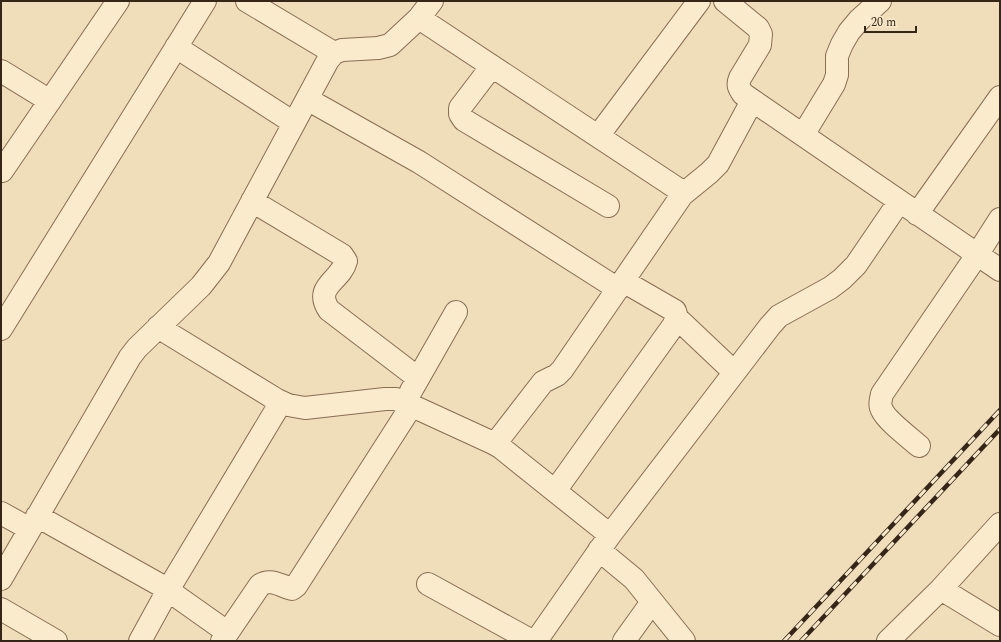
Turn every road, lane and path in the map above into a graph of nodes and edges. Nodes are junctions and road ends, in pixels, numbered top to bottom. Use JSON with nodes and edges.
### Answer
{"nodes":[{"id":1,"x":118,"y":1,"type":"edge"},
{"id":2,"x":205,"y":1,"type":"edge"},
{"id":3,"x":247,"y":1,"type":"edge"},
{"id":4,"x":699,"y":1,"type":"edge"},
{"id":5,"x":725,"y":1,"type":"edge"},
{"id":6,"x":880,"y":1,"type":"edge"},
{"id":7,"x":276,"y":8,"type":"edge"},
{"id":8,"x":426,"y":9,"type":"edge"},
{"id":9,"x":176,"y":47,"type":"junction"},
{"id":10,"x":334,"y":53,"type":"junction"},
{"id":11,"x":492,"y":66,"type":"junction"},
{"id":12,"x":1,"y":71,"type":"edge"},
{"id":13,"x":1000,"y":97,"type":"edge"},
{"id":14,"x":307,"y":99,"type":"junction"},
{"id":15,"x":752,"y":100,"type":"junction"},
{"id":16,"x":50,"y":101,"type":"junction"},
{"id":17,"x":294,"y":123,"type":"junction"},
{"id":18,"x":803,"y":135,"type":"junction"},
{"id":19,"x":598,"y":136,"type":"junction"},
{"id":20,"x":2,"y":171,"type":"dead end"},
{"id":21,"x":684,"y":193,"type":"junction"},
{"id":22,"x":252,"y":201,"type":"junction"},
{"id":23,"x":899,"y":202,"type":"junction"},
{"id":24,"x":608,"y":206,"type":"dead end"},
{"id":25,"x":917,"y":214,"type":"junction"},
{"id":26,"x":1000,"y":218,"type":"edge"},
{"id":27,"x":977,"y":255,"type":"junction"},
{"id":28,"x":1000,"y":270,"type":"edge"},
{"id":29,"x":621,"y":285,"type":"junction"},
{"id":30,"x":456,"y":312,"type":"dead end"},
{"id":31,"x":677,"y":318,"type":"junction"},
{"id":32,"x":158,"y":327,"type":"junction"},
{"id":33,"x":1,"y":329,"type":"edge"},
{"id":34,"x":734,"y":372,"type":"junction"},
{"id":35,"x":418,"y":378,"type":"junction"},
{"id":36,"x":281,"y":402,"type":"junction"},
{"id":37,"x":408,"y":404,"type":"junction"},
{"id":38,"x":496,"y":444,"type":"junction"},
{"id":39,"x":920,"y":446,"type":"dead end"},
{"id":40,"x":555,"y":491,"type":"junction"},
{"id":41,"x":1,"y":513,"type":"edge"},
{"id":42,"x":33,"y":523,"type":"junction"},
{"id":43,"x":1000,"y":524,"type":"edge"},
{"id":44,"x":604,"y":543,"type":"junction"},
{"id":45,"x":3,"y":569,"type":"edge"},
{"id":46,"x":428,"y":584,"type":"dead end"},
{"id":47,"x":168,"y":590,"type":"junction"},
{"id":48,"x":940,"y":590,"type":"junction"},
{"id":49,"x":652,"y":602,"type":"junction"},
{"id":50,"x":1,"y":609,"type":"edge"},
{"id":51,"x":999,"y":622,"type":"edge"},
{"id":52,"x":224,"y":637,"type":"edge"},
{"id":53,"x":56,"y":641,"type":"edge"},
{"id":54,"x":140,"y":641,"type":"edge"},
{"id":55,"x":532,"y":641,"type":"edge"},
{"id":56,"x":536,"y":641,"type":"edge"},
{"id":57,"x":624,"y":641,"type":"edge"},
{"id":58,"x":684,"y":641,"type":"edge"},
{"id":59,"x":888,"y":641,"type":"edge"}],
"edges":[{"from":1,"to":16,"type":"street"},
{"from":2,"to":9,"type":"street"},
{"from":3,"to":7,"type":"street"},
{"from":4,"to":19,"type":"street"},
{"from":5,"to":15,"type":"street"},
{"from":6,"to":18,"type":"street"},
{"from":7,"to":10,"type":"street"},
{"from":8,"to":10,"type":"street"},
{"from":8,"to":11,"type":"street"},
{"from":9,"to":17,"type":"street"},
{"from":9,"to":33,"type":"street"},
{"from":10,"to":14,"type":"street"},
{"from":11,"to":19,"type":"street"},
{"from":11,"to":24,"type":"street"},
{"from":12,"to":16,"type":"street"},
{"from":13,"to":25,"type":"street"},
{"from":14,"to":17,"type":"street"},
{"from":14,"to":29,"type":"street"},
{"from":15,"to":18,"type":"street"},
{"from":15,"to":21,"type":"street"},
{"from":16,"to":20,"type":"street"},
{"from":17,"to":22,"type":"street"},
{"from":18,"to":23,"type":"street"},
{"from":19,"to":21,"type":"street"},
{"from":21,"to":29,"type":"street"},
{"from":22,"to":32,"type":"street"},
{"from":22,"to":35,"type":"street"},
{"from":23,"to":25,"type":"street"},
{"from":23,"to":34,"type":"street"},
{"from":25,"to":27,"type":"street"},
{"from":26,"to":27,"type":"street"},
{"from":27,"to":28,"type":"street"},
{"from":27,"to":39,"type":"street"},
{"from":29,"to":31,"type":"street"},
{"from":29,"to":38,"type":"street"},
{"from":30,"to":35,"type":"street"},
{"from":31,"to":34,"type":"street"},
{"from":31,"to":40,"type":"street"},
{"from":32,"to":36,"type":"street"},
{"from":32,"to":42,"type":"street"},
{"from":34,"to":44,"type":"street"},
{"from":35,"to":37,"type":"street"},
{"from":36,"to":37,"type":"street"},
{"from":36,"to":47,"type":"street"},
{"from":37,"to":38,"type":"street"},
{"from":37,"to":52,"type":"street"},
{"from":38,"to":40,"type":"street"},
{"from":40,"to":44,"type":"street"},
{"from":41,"to":42,"type":"street"},
{"from":42,"to":45,"type":"street"},
{"from":42,"to":47,"type":"street"},
{"from":43,"to":48,"type":"street"},
{"from":44,"to":49,"type":"street"},
{"from":44,"to":56,"type":"street"},
{"from":46,"to":55,"type":"street"},
{"from":47,"to":52,"type":"street"},
{"from":47,"to":54,"type":"street"},
{"from":48,"to":51,"type":"street"},
{"from":48,"to":59,"type":"street"},
{"from":49,"to":57,"type":"street"},
{"from":49,"to":58,"type":"street"},
{"from":50,"to":53,"type":"street"}]}
